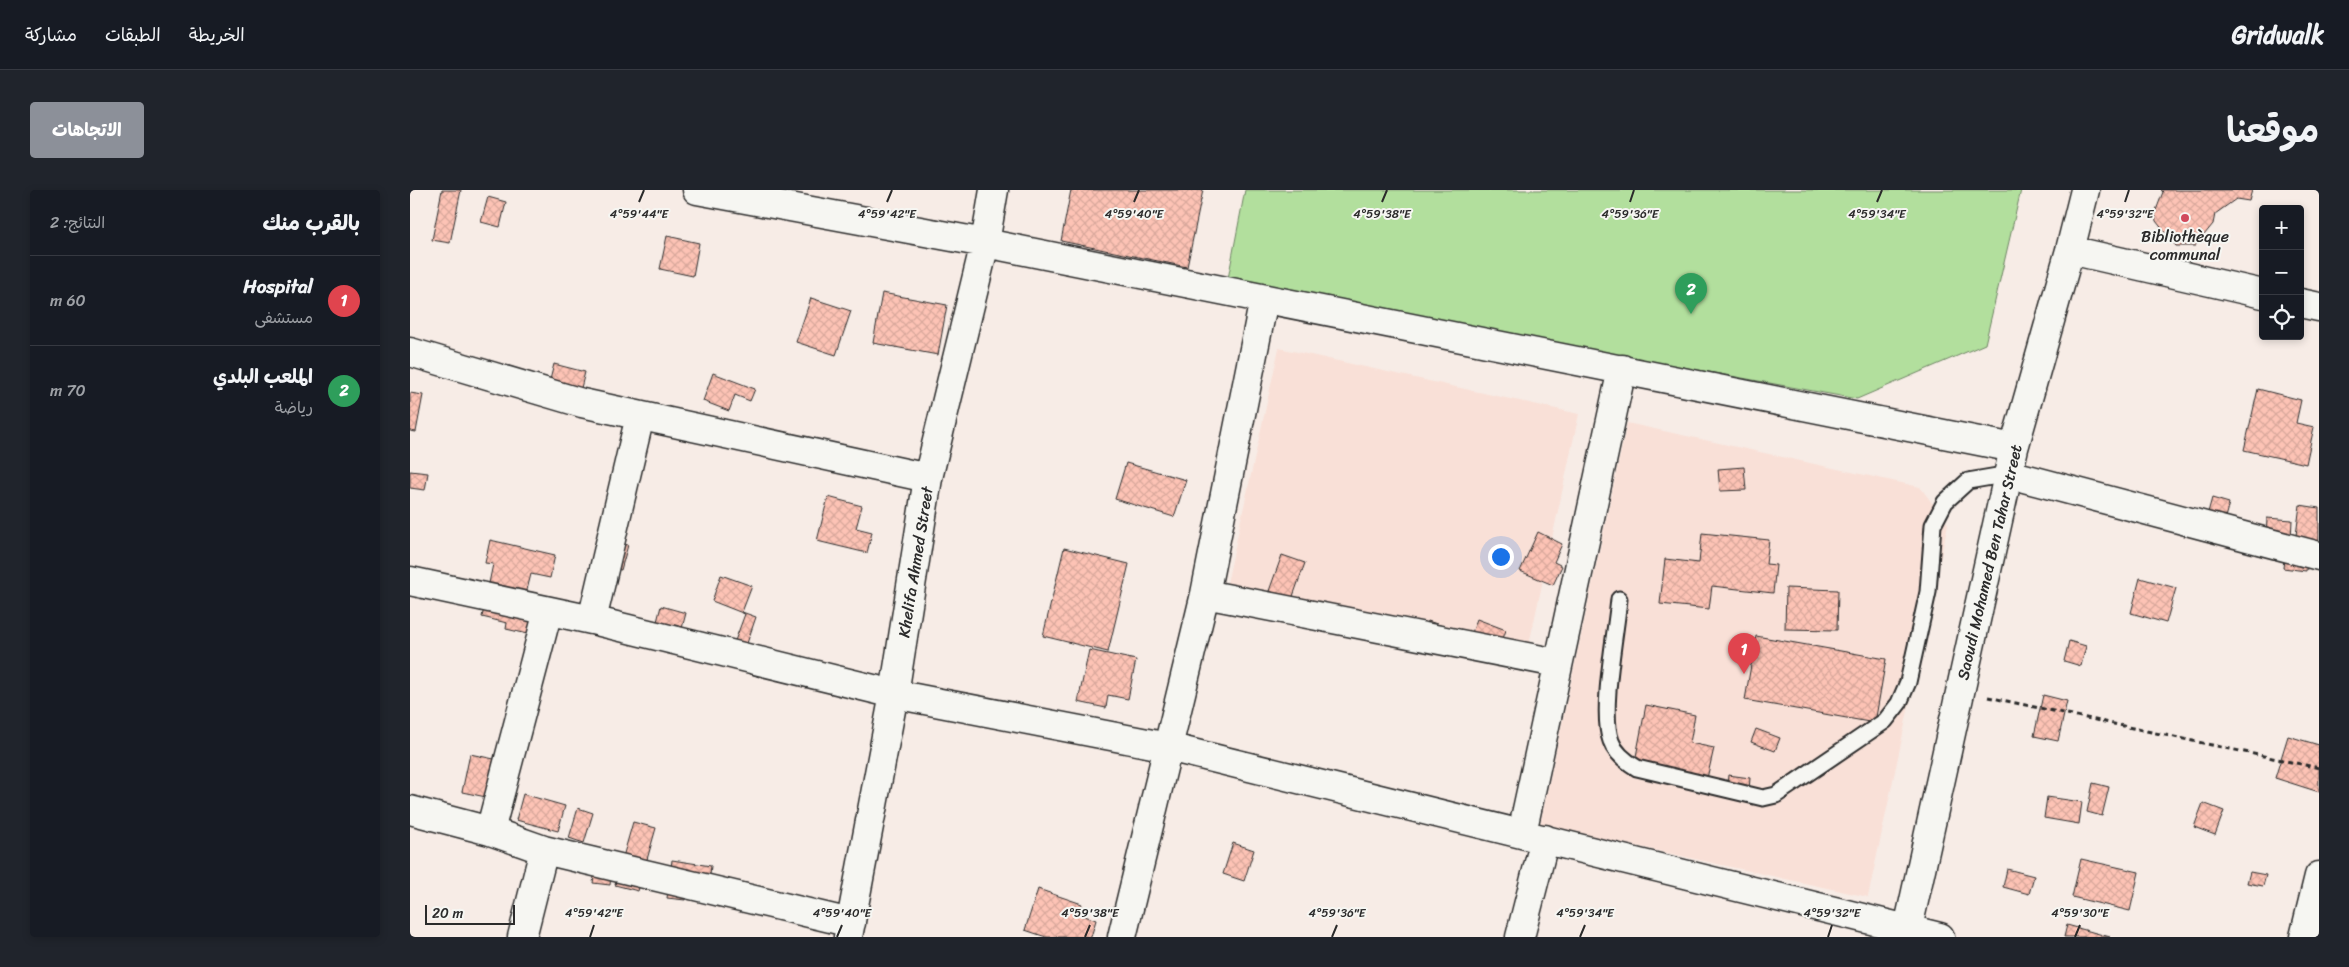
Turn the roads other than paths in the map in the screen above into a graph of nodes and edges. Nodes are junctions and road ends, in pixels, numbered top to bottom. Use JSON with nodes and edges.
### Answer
{"nodes":[{"id":1,"x":697,"y":190,"type":"edge"},
{"id":2,"x":994,"y":190,"type":"edge"},
{"id":3,"x":2085,"y":190,"type":"edge"},
{"id":4,"x":985,"y":243,"type":"junction"},
{"id":5,"x":2070,"y":250,"type":"junction"},
{"id":6,"x":2259,"y":293,"type":"edge"},
{"id":7,"x":1264,"y":298,"type":"junction"},
{"id":8,"x":2304,"y":304,"type":"edge"},
{"id":9,"x":2319,"y":307,"type":"edge"},
{"id":10,"x":410,"y":352,"type":"edge"},
{"id":11,"x":1622,"y":369,"type":"junction"},
{"id":12,"x":640,"y":416,"type":"junction"},
{"id":13,"x":2011,"y":461,"type":"junction"},
{"id":14,"x":928,"y":478,"type":"junction"},
{"id":15,"x":2319,"y":556,"type":"edge"},
{"id":16,"x":410,"y":581,"type":"edge"},
{"id":17,"x":1205,"y":594,"type":"junction"},
{"id":18,"x":1620,"y":599,"type":"dead end"},
{"id":19,"x":548,"y":611,"type":"junction"},
{"id":20,"x":592,"y":620,"type":"junction"},
{"id":21,"x":1557,"y":663,"type":"junction"},
{"id":22,"x":894,"y":694,"type":"junction"},
{"id":23,"x":1168,"y":747,"type":"junction"},
{"id":24,"x":410,"y":810,"type":"edge"},
{"id":25,"x":490,"y":831,"type":"junction"},
{"id":26,"x":1533,"y":836,"type":"junction"},
{"id":27,"x":544,"y":850,"type":"junction"},
{"id":28,"x":2319,"y":876,"type":"edge"},
{"id":29,"x":849,"y":930,"type":"edge"},
{"id":30,"x":1907,"y":933,"type":"edge"},
{"id":31,"x":522,"y":937,"type":"edge"},
{"id":32,"x":1122,"y":937,"type":"edge"},
{"id":33,"x":1520,"y":937,"type":"edge"},
{"id":34,"x":1940,"y":937,"type":"edge"},
{"id":35,"x":2304,"y":937,"type":"edge"}],
"edges":[{"from":1,"to":4,"type":"street"},
{"from":2,"to":4,"type":"street","name":"Khelifa Ahmed Street"},
{"from":3,"to":5,"type":"street","name":"Saoudi Mohamed Ben Tahar Street"},
{"from":4,"to":7,"type":"street"},
{"from":4,"to":14,"type":"street","name":"Khelifa Ahmed Street"},
{"from":5,"to":6,"type":"street"},
{"from":5,"to":13,"type":"street","name":"Saoudi Mohamed Ben Tahar Street"},
{"from":7,"to":11,"type":"street"},
{"from":7,"to":17,"type":"street"},
{"from":8,"to":9,"type":"street"},
{"from":10,"to":12,"type":"street"},
{"from":11,"to":13,"type":"street"},
{"from":11,"to":21,"type":"street"},
{"from":12,"to":14,"type":"street"},
{"from":12,"to":20,"type":"street"},
{"from":13,"to":15,"type":"street"},
{"from":13,"to":18,"type":"lane"},
{"from":13,"to":30,"type":"street","name":"Saoudi Mohamed Ben Tahar Street"},
{"from":14,"to":22,"type":"street","name":"Khelifa Ahmed Street"},
{"from":16,"to":19,"type":"street"},
{"from":17,"to":21,"type":"street"},
{"from":17,"to":23,"type":"street"},
{"from":19,"to":20,"type":"street"},
{"from":19,"to":25,"type":"street"},
{"from":20,"to":22,"type":"street"},
{"from":21,"to":26,"type":"street"},
{"from":22,"to":23,"type":"street"},
{"from":22,"to":29,"type":"street","name":"Khelifa Ahmed Street"},
{"from":23,"to":26,"type":"street"},
{"from":23,"to":32,"type":"street"},
{"from":24,"to":25,"type":"street"},
{"from":25,"to":27,"type":"street"},
{"from":26,"to":30,"type":"street"},
{"from":26,"to":33,"type":"street"},
{"from":27,"to":29,"type":"street"},
{"from":27,"to":31,"type":"street"},
{"from":28,"to":35,"type":"street"},
{"from":30,"to":34,"type":"street"}]}
